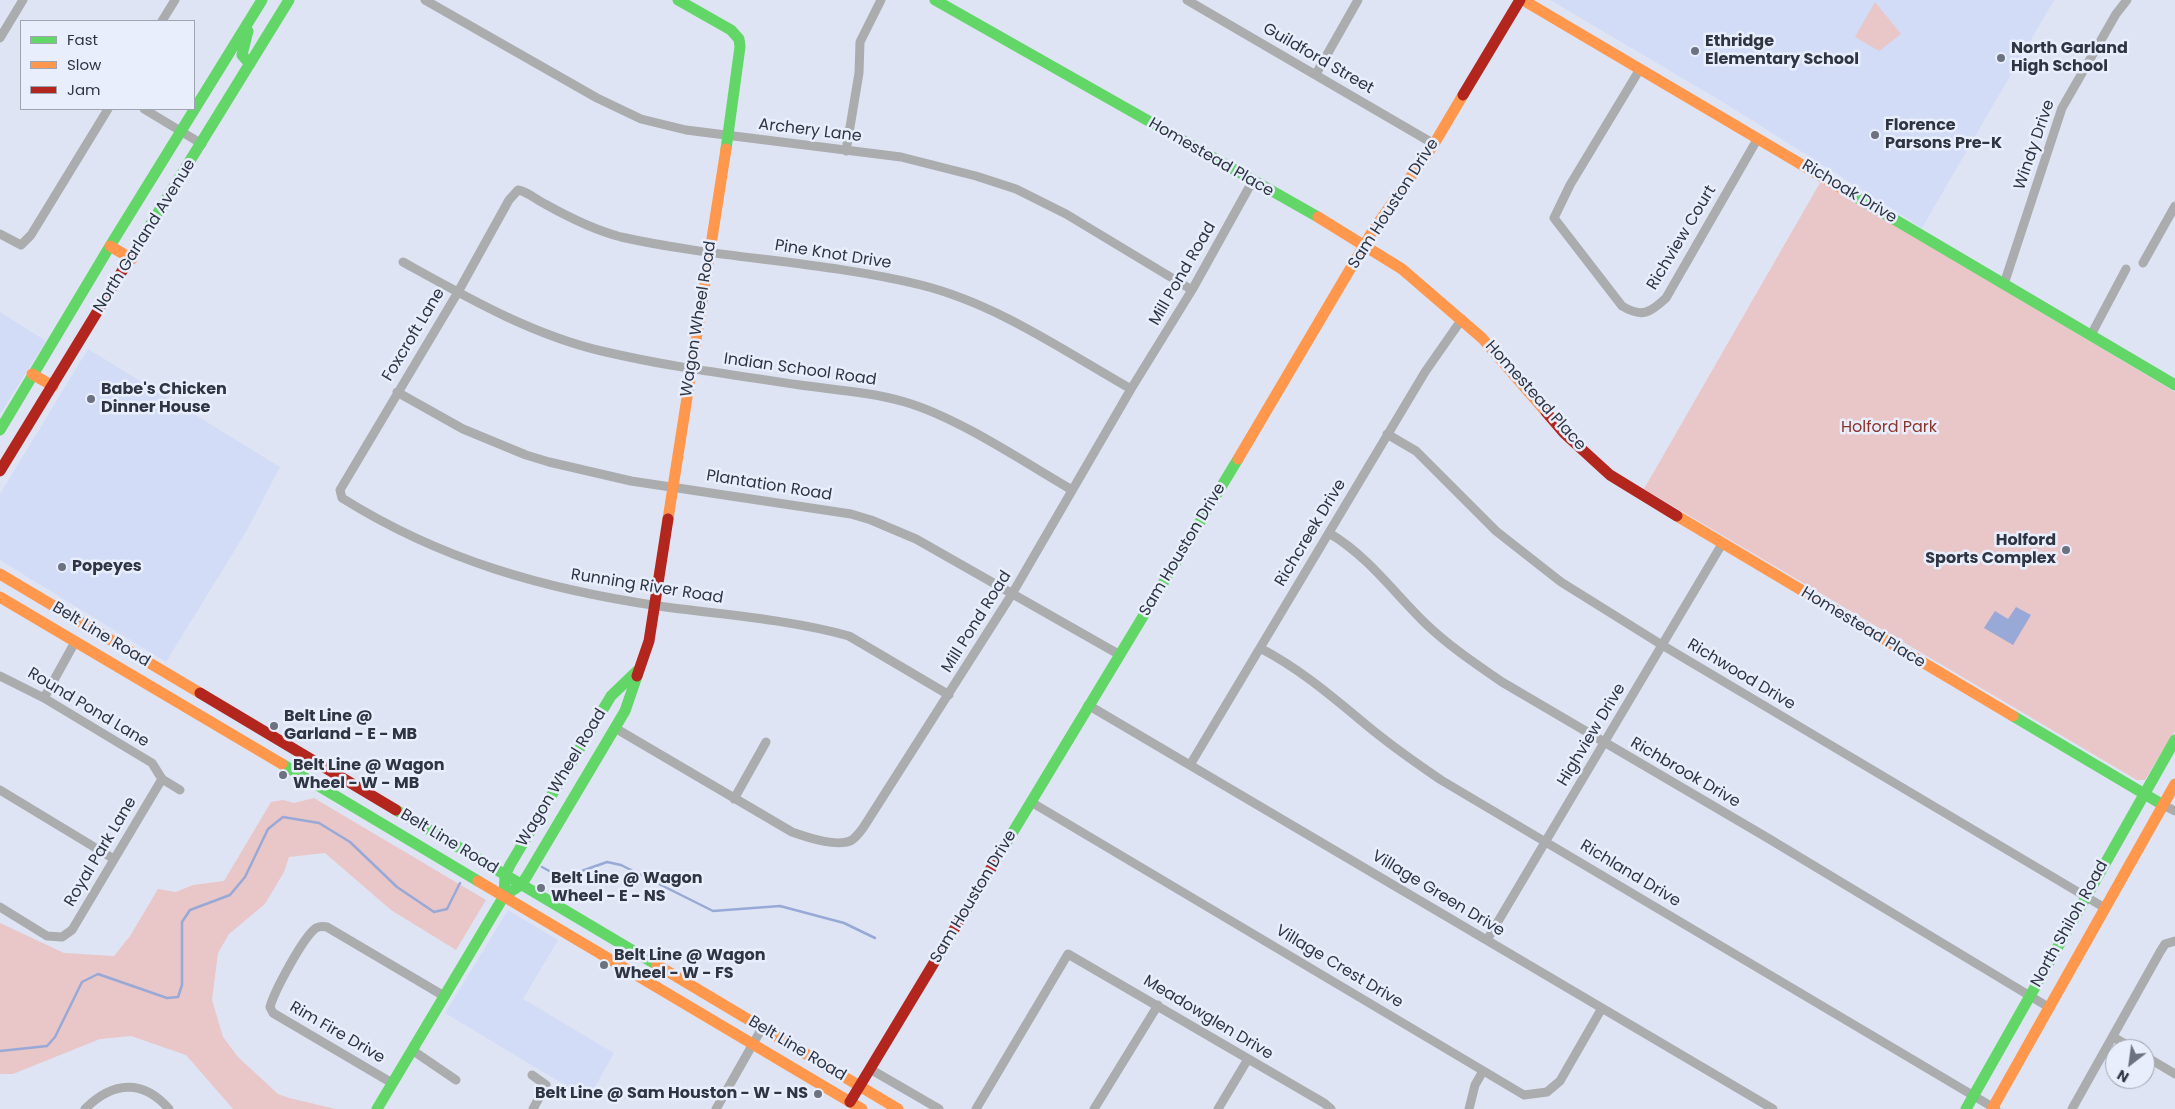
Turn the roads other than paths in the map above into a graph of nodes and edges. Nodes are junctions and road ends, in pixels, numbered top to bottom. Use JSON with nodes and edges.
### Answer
{"nodes":[{"id":1,"x":23,"y":0,"type":"edge"},
{"id":2,"x":175,"y":0,"type":"edge"},
{"id":3,"x":262,"y":0,"type":"edge"},
{"id":4,"x":289,"y":0,"type":"edge"},
{"id":5,"x":425,"y":0,"type":"edge"},
{"id":6,"x":678,"y":0,"type":"edge"},
{"id":7,"x":881,"y":0,"type":"edge"},
{"id":8,"x":935,"y":0,"type":"edge"},
{"id":9,"x":1187,"y":0,"type":"edge"},
{"id":10,"x":1358,"y":0,"type":"edge"},
{"id":11,"x":1522,"y":0,"type":"edge"},
{"id":12,"x":2128,"y":0,"type":"edge"},
{"id":13,"x":252,"y":17,"type":"junction"},
{"id":14,"x":163,"y":20,"type":"edge"},
{"id":15,"x":0,"y":38,"type":"edge"},
{"id":16,"x":250,"y":64,"type":"junction"},
{"id":17,"x":1640,"y":69,"type":"junction"},
{"id":18,"x":1316,"y":74,"type":"junction"},
{"id":19,"x":107,"y":110,"type":"edge"},
{"id":20,"x":146,"y":110,"type":"edge"},
{"id":21,"x":182,"y":132,"type":"junction"},
{"id":22,"x":727,"y":135,"type":"junction"},
{"id":23,"x":1758,"y":138,"type":"junction"},
{"id":24,"x":202,"y":144,"type":"junction"},
{"id":25,"x":1434,"y":144,"type":"junction"},
{"id":26,"x":846,"y":151,"type":"junction"},
{"id":27,"x":1252,"y":182,"type":"junction"},
{"id":28,"x":518,"y":190,"type":"joint"},
{"id":29,"x":2174,"y":210,"type":"edge"},
{"id":30,"x":0,"y":234,"type":"edge"},
{"id":31,"x":1364,"y":245,"type":"junction"},
{"id":32,"x":110,"y":246,"type":"junction"},
{"id":33,"x":709,"y":252,"type":"junction"},
{"id":34,"x":132,"y":258,"type":"junction"},
{"id":35,"x":403,"y":262,"type":"dead end"},
{"id":36,"x":2143,"y":263,"type":"dead end"},
{"id":37,"x":2126,"y":269,"type":"dead end"},
{"id":38,"x":2004,"y":284,"type":"junction"},
{"id":39,"x":1192,"y":290,"type":"junction"},
{"id":40,"x":458,"y":292,"type":"junction"},
{"id":41,"x":1462,"y":319,"type":"junction"},
{"id":42,"x":2091,"y":335,"type":"junction"},
{"id":43,"x":692,"y":369,"type":"junction"},
{"id":44,"x":32,"y":374,"type":"junction"},
{"id":45,"x":2175,"y":385,"type":"edge"},
{"id":46,"x":52,"y":386,"type":"junction"},
{"id":47,"x":1131,"y":389,"type":"junction"},
{"id":48,"x":397,"y":392,"type":"junction"},
{"id":49,"x":0,"y":430,"type":"edge"},
{"id":50,"x":1387,"y":434,"type":"junction"},
{"id":51,"x":0,"y":471,"type":"edge"},
{"id":52,"x":673,"y":487,"type":"junction"},
{"id":53,"x":1072,"y":490,"type":"junction"},
{"id":54,"x":342,"y":498,"type":"joint"},
{"id":55,"x":1329,"y":533,"type":"junction"},
{"id":56,"x":1722,"y":544,"type":"junction"},
{"id":57,"x":0,"y":574,"type":"edge"},
{"id":58,"x":1012,"y":594,"type":"junction"},
{"id":59,"x":0,"y":597,"type":"edge"},
{"id":60,"x":656,"y":605,"type":"junction"},
{"id":61,"x":85,"y":626,"type":"junction"},
{"id":62,"x":75,"y":642,"type":"junction"},
{"id":63,"x":1662,"y":645,"type":"junction"},
{"id":64,"x":1260,"y":648,"type":"junction"},
{"id":65,"x":1120,"y":655,"type":"junction"},
{"id":66,"x":639,"y":669,"type":"junction"},
{"id":67,"x":0,"y":676,"type":"edge"},
{"id":68,"x":193,"y":690,"type":"junction"},
{"id":69,"x":949,"y":695,"type":"junction"},
{"id":70,"x":44,"y":698,"type":"junction"},
{"id":71,"x":183,"y":706,"type":"junction"},
{"id":72,"x":1088,"y":706,"type":"junction"},
{"id":73,"x":598,"y":718,"type":"junction"},
{"id":74,"x":615,"y":728,"type":"junction"},
{"id":75,"x":260,"y":730,"type":"junction"},
{"id":76,"x":2175,"y":740,"type":"edge"},
{"id":77,"x":766,"y":742,"type":"dead end"},
{"id":78,"x":1604,"y":743,"type":"junction"},
{"id":79,"x":251,"y":747,"type":"junction"},
{"id":80,"x":1190,"y":765,"type":"junction"},
{"id":81,"x":162,"y":779,"type":"junction"},
{"id":82,"x":2175,"y":784,"type":"edge"},
{"id":83,"x":0,"y":790,"type":"edge"},
{"id":84,"x":180,"y":790,"type":"dead end"},
{"id":85,"x":2144,"y":794,"type":"junction"},
{"id":86,"x":734,"y":799,"type":"junction"},
{"id":87,"x":1031,"y":802,"type":"junction"},
{"id":88,"x":2163,"y":805,"type":"junction"},
{"id":89,"x":2175,"y":811,"type":"edge"},
{"id":90,"x":535,"y":824,"type":"junction"},
{"id":91,"x":552,"y":834,"type":"junction"},
{"id":92,"x":1545,"y":842,"type":"junction"},
{"id":93,"x":114,"y":858,"type":"junction"},
{"id":94,"x":505,"y":876,"type":"junction"},
{"id":95,"x":521,"y":885,"type":"junction"},
{"id":96,"x":504,"y":896,"type":"junction"},
{"id":97,"x":2085,"y":897,"type":"junction"},
{"id":98,"x":0,"y":907,"type":"edge"},
{"id":99,"x":2105,"y":908,"type":"junction"},
{"id":100,"x":1487,"y":940,"type":"junction"},
{"id":101,"x":2173,"y":941,"type":"edge"},
{"id":102,"x":633,"y":952,"type":"junction"},
{"id":103,"x":624,"y":968,"type":"junction"},
{"id":104,"x":444,"y":996,"type":"junction"},
{"id":105,"x":2030,"y":996,"type":"junction"},
{"id":106,"x":1158,"y":1005,"type":"junction"},
{"id":107,"x":1602,"y":1008,"type":"junction"},
{"id":108,"x":2050,"y":1008,"type":"junction"},
{"id":109,"x":762,"y":1028,"type":"junction"},
{"id":110,"x":2113,"y":1037,"type":"junction"},
{"id":111,"x":2116,"y":1039,"type":"edge"},
{"id":112,"x":752,"y":1045,"type":"junction"},
{"id":113,"x":412,"y":1050,"type":"junction"},
{"id":114,"x":1248,"y":1059,"type":"junction"},
{"id":115,"x":2155,"y":1062,"type":"edge"},
{"id":116,"x":870,"y":1069,"type":"junction"},
{"id":117,"x":1484,"y":1071,"type":"junction"},
{"id":118,"x":2175,"y":1074,"type":"edge"},
{"id":119,"x":532,"y":1075,"type":"dead end"},
{"id":120,"x":456,"y":1080,"type":"dead end"},
{"id":121,"x":392,"y":1083,"type":"junction"},
{"id":122,"x":860,"y":1086,"type":"junction"},
{"id":123,"x":1974,"y":1096,"type":"junction"},
{"id":124,"x":850,"y":1102,"type":"junction"},
{"id":125,"x":86,"y":1108,"type":"edge"},
{"id":126,"x":1994,"y":1108,"type":"edge"},
{"id":127,"x":169,"y":1109,"type":"edge"},
{"id":128,"x":377,"y":1109,"type":"edge"},
{"id":129,"x":533,"y":1109,"type":"edge"},
{"id":130,"x":717,"y":1109,"type":"edge"},
{"id":131,"x":862,"y":1109,"type":"edge"},
{"id":132,"x":898,"y":1109,"type":"edge"},
{"id":133,"x":939,"y":1109,"type":"edge"},
{"id":134,"x":976,"y":1109,"type":"edge"},
{"id":135,"x":1094,"y":1109,"type":"edge"},
{"id":136,"x":1218,"y":1109,"type":"edge"},
{"id":137,"x":1331,"y":1109,"type":"edge"},
{"id":138,"x":1469,"y":1109,"type":"edge"},
{"id":139,"x":1773,"y":1109,"type":"edge"},
{"id":140,"x":1966,"y":1109,"type":"edge"},
{"id":141,"x":2072,"y":1109,"type":"edge"}],
"edges":[{"from":1,"to":15,"type":"street"},
{"from":2,"to":14,"type":"street"},
{"from":3,"to":13,"type":"street","name":"North Garland Avenue"},
{"from":4,"to":16,"type":"street","name":"North Garland Avenue"},
{"from":5,"to":22,"type":"street","name":"Archery Lane"},
{"from":6,"to":22,"type":"street","name":"Wagon Wheel Road"},
{"from":7,"to":26,"type":"street"},
{"from":8,"to":27,"type":"street","name":"Homestead Place"},
{"from":9,"to":18,"type":"street","name":"Guildford Street"},
{"from":10,"to":18,"type":"street"},
{"from":11,"to":17,"type":"street","name":"Richoak Drive"},
{"from":11,"to":25,"type":"street","name":"Sam Houston Drive"},
{"from":12,"to":38,"type":"street","name":"Windy Drive"},
{"from":13,"to":16,"type":"street"},
{"from":13,"to":21,"type":"street","name":"North Garland Avenue"},
{"from":16,"to":24,"type":"street","name":"North Garland Avenue"},
{"from":17,"to":23,"type":"street","name":"Richoak Drive"},
{"from":17,"to":23,"type":"street","name":"Richview Court"},
{"from":18,"to":25,"type":"street","name":"Guildford Street"},
{"from":19,"to":30,"type":"street"},
{"from":20,"to":21,"type":"street"},
{"from":21,"to":24,"type":"street"},
{"from":21,"to":32,"type":"street","name":"North Garland Avenue"},
{"from":22,"to":26,"type":"street","name":"Archery Lane"},
{"from":22,"to":33,"type":"street","name":"Wagon Wheel Road"},
{"from":23,"to":38,"type":"street","name":"Richoak Drive"},
{"from":24,"to":34,"type":"street","name":"North Garland Avenue"},
{"from":25,"to":31,"type":"street","name":"Sam Houston Drive"},
{"from":26,"to":39,"type":"street","name":"Archery Lane"},
{"from":27,"to":31,"type":"street","name":"Homestead Place"},
{"from":27,"to":39,"type":"street","name":"Mill Pond Road"},
{"from":28,"to":33,"type":"street","name":"Pine Knot Drive"},
{"from":28,"to":40,"type":"street","name":"Foxcroft Lane"},
{"from":29,"to":36,"type":"street"},
{"from":31,"to":41,"type":"street","name":"Homestead Place"},
{"from":31,"to":65,"type":"street","name":"Sam Houston Drive"},
{"from":32,"to":34,"type":"street"},
{"from":32,"to":44,"type":"street","name":"North Garland Avenue"},
{"from":33,"to":43,"type":"street","name":"Wagon Wheel Road"},
{"from":33,"to":47,"type":"street","name":"Pine Knot Drive"},
{"from":34,"to":46,"type":"street","name":"North Garland Avenue"},
{"from":35,"to":40,"type":"street","name":"Indian School Road"},
{"from":37,"to":42,"type":"street"},
{"from":38,"to":42,"type":"street","name":"Richoak Drive"},
{"from":39,"to":47,"type":"street","name":"Mill Pond Road"},
{"from":40,"to":43,"type":"street","name":"Indian School Road"},
{"from":40,"to":48,"type":"street","name":"Foxcroft Lane"},
{"from":41,"to":50,"type":"street","name":"Richcreek Drive"},
{"from":41,"to":56,"type":"street","name":"Homestead Place"},
{"from":42,"to":45,"type":"street","name":"Richoak Drive"},
{"from":43,"to":52,"type":"street","name":"Wagon Wheel Road"},
{"from":43,"to":53,"type":"street","name":"Indian School Road"},
{"from":44,"to":46,"type":"street"},
{"from":44,"to":49,"type":"street","name":"North Garland Avenue"},
{"from":46,"to":51,"type":"street","name":"North Garland Avenue"},
{"from":47,"to":53,"type":"street","name":"Mill Pond Road"},
{"from":48,"to":52,"type":"street","name":"Plantation Road"},
{"from":48,"to":54,"type":"street","name":"Foxcroft Lane"},
{"from":50,"to":55,"type":"street","name":"Richcreek Drive"},
{"from":50,"to":63,"type":"street","name":"Richwood Drive"},
{"from":52,"to":58,"type":"street","name":"Plantation Road"},
{"from":52,"to":60,"type":"street","name":"Wagon Wheel Road"},
{"from":53,"to":58,"type":"street","name":"Mill Pond Road"},
{"from":54,"to":60,"type":"street","name":"Running River Road"},
{"from":55,"to":64,"type":"street","name":"Richcreek Drive"},
{"from":55,"to":78,"type":"street","name":"Richbrook Drive"},
{"from":56,"to":63,"type":"street","name":"Highview Drive"},
{"from":56,"to":85,"type":"street","name":"Homestead Place"},
{"from":57,"to":61,"type":"street","name":"Belt Line Road"},
{"from":58,"to":65,"type":"street","name":"Plantation Road"},
{"from":58,"to":69,"type":"street","name":"Mill Pond Road"},
{"from":59,"to":62,"type":"street","name":"Belt Line Road"},
{"from":60,"to":66,"type":"street","name":"Wagon Wheel Road"},
{"from":60,"to":69,"type":"street","name":"Running River Road"},
{"from":61,"to":62,"type":"street"},
{"from":61,"to":68,"type":"street","name":"Belt Line Road"},
{"from":62,"to":70,"type":"street"},
{"from":62,"to":71,"type":"street","name":"Belt Line Road"},
{"from":63,"to":78,"type":"street","name":"Highview Drive"},
{"from":63,"to":97,"type":"street","name":"Richwood Drive"},
{"from":64,"to":80,"type":"street","name":"Richcreek Drive"},
{"from":64,"to":92,"type":"street","name":"Richland Drive"},
{"from":65,"to":72,"type":"street","name":"Sam Houston Drive"},
{"from":66,"to":73,"type":"street","name":"Wagon Wheel Road"},
{"from":66,"to":74,"type":"street","name":"Wagon Wheel Road"},
{"from":67,"to":70,"type":"street","name":"Round Pond Lane"},
{"from":68,"to":71,"type":"street"},
{"from":68,"to":75,"type":"street","name":"Belt Line Road"},
{"from":69,"to":86,"type":"street","name":"Mill Pond Road"},
{"from":70,"to":81,"type":"street","name":"Round Pond Lane"},
{"from":71,"to":79,"type":"street","name":"Belt Line Road"},
{"from":72,"to":80,"type":"street","name":"Village Green Drive"},
{"from":72,"to":87,"type":"street","name":"Sam Houston Drive"},
{"from":73,"to":74,"type":"street"},
{"from":73,"to":90,"type":"street","name":"Wagon Wheel Road"},
{"from":74,"to":86,"type":"street","name":"Mill Pond Road"},
{"from":74,"to":91,"type":"street","name":"Wagon Wheel Road"},
{"from":75,"to":79,"type":"street"},
{"from":75,"to":94,"type":"street","name":"Belt Line Road"},
{"from":76,"to":85,"type":"street","name":"North Shiloh Road"},
{"from":77,"to":86,"type":"street"},
{"from":78,"to":92,"type":"street","name":"Highview Drive"},
{"from":78,"to":105,"type":"street","name":"Richbrook Drive"},
{"from":79,"to":96,"type":"street","name":"Belt Line Road"},
{"from":80,"to":100,"type":"street","name":"Village Green Drive"},
{"from":81,"to":84,"type":"street","name":"Round Pond Lane"},
{"from":81,"to":93,"type":"street","name":"Royal Park Lane"},
{"from":82,"to":88,"type":"street","name":"North Shiloh Road"},
{"from":83,"to":93,"type":"street"},
{"from":85,"to":88,"type":"street","name":"Homestead Place"},
{"from":85,"to":97,"type":"street","name":"North Shiloh Road"},
{"from":87,"to":116,"type":"street","name":"Sam Houston Drive"},
{"from":87,"to":117,"type":"street","name":"Village Crest Drive"},
{"from":88,"to":89,"type":"street"},
{"from":88,"to":99,"type":"street","name":"North Shiloh Road"},
{"from":90,"to":91,"type":"street"},
{"from":90,"to":94,"type":"street","name":"Wagon Wheel Road"},
{"from":91,"to":95,"type":"street","name":"Wagon Wheel Road"},
{"from":92,"to":100,"type":"street","name":"Highview Drive"},
{"from":92,"to":123,"type":"street","name":"Richland Drive"},
{"from":93,"to":98,"type":"street","name":"Royal Park Lane"},
{"from":94,"to":95,"type":"street","name":"Belt Line Road"},
{"from":94,"to":96,"type":"street","name":"Wagon Wheel Road"},
{"from":95,"to":96,"type":"street","name":"Wagon Wheel Road"},
{"from":95,"to":102,"type":"street","name":"Belt Line Road"},
{"from":96,"to":103,"type":"street","name":"Belt Line Road"},
{"from":96,"to":104,"type":"street","name":"Wagon Wheel Road"},
{"from":97,"to":99,"type":"street","name":"Richwood Drive"},
{"from":97,"to":105,"type":"street","name":"North Shiloh Road"},
{"from":99,"to":108,"type":"street","name":"North Shiloh Road"},
{"from":100,"to":107,"type":"street","name":"Village Green Drive"},
{"from":101,"to":110,"type":"street"},
{"from":102,"to":103,"type":"street"},
{"from":102,"to":109,"type":"street","name":"Belt Line Road"},
{"from":103,"to":112,"type":"street","name":"Belt Line Road"},
{"from":104,"to":113,"type":"street","name":"Wagon Wheel Road"},
{"from":104,"to":121,"type":"street","name":"Rim Fire Drive"},
{"from":105,"to":108,"type":"street","name":"Richbrook Drive"},
{"from":105,"to":123,"type":"street","name":"North Shiloh Road"},
{"from":106,"to":114,"type":"street","name":"Meadowglen Drive"},
{"from":106,"to":134,"type":"street","name":"Meadowglen Drive"},
{"from":106,"to":135,"type":"street"},
{"from":107,"to":117,"type":"street","name":"Village Crest Drive"},
{"from":107,"to":139,"type":"street","name":"Village Green Drive"},
{"from":108,"to":126,"type":"street","name":"North Shiloh Road"},
{"from":109,"to":112,"type":"street"},
{"from":109,"to":122,"type":"street","name":"Belt Line Road"},
{"from":110,"to":111,"type":"street"},
{"from":110,"to":141,"type":"street"},
{"from":112,"to":124,"type":"street","name":"Belt Line Road"},
{"from":112,"to":130,"type":"street"},
{"from":113,"to":120,"type":"street"},
{"from":113,"to":121,"type":"street","name":"Wagon Wheel Road"},
{"from":114,"to":136,"type":"street"},
{"from":114,"to":137,"type":"street","name":"Meadowglen Drive"},
{"from":115,"to":118,"type":"street"},
{"from":116,"to":122,"type":"street","name":"Sam Houston Drive"},
{"from":116,"to":133,"type":"street"},
{"from":117,"to":138,"type":"street"},
{"from":119,"to":129,"type":"street"},
{"from":121,"to":128,"type":"street","name":"Wagon Wheel Road"},
{"from":122,"to":124,"type":"street","name":"Sam Houston Drive"},
{"from":122,"to":132,"type":"street","name":"Belt Line Road"},
{"from":123,"to":126,"type":"street","name":"Richland Drive"},
{"from":123,"to":140,"type":"street","name":"North Shiloh Road"},
{"from":124,"to":131,"type":"street","name":"Belt Line Road"},
{"from":125,"to":127,"type":"street"}]}
